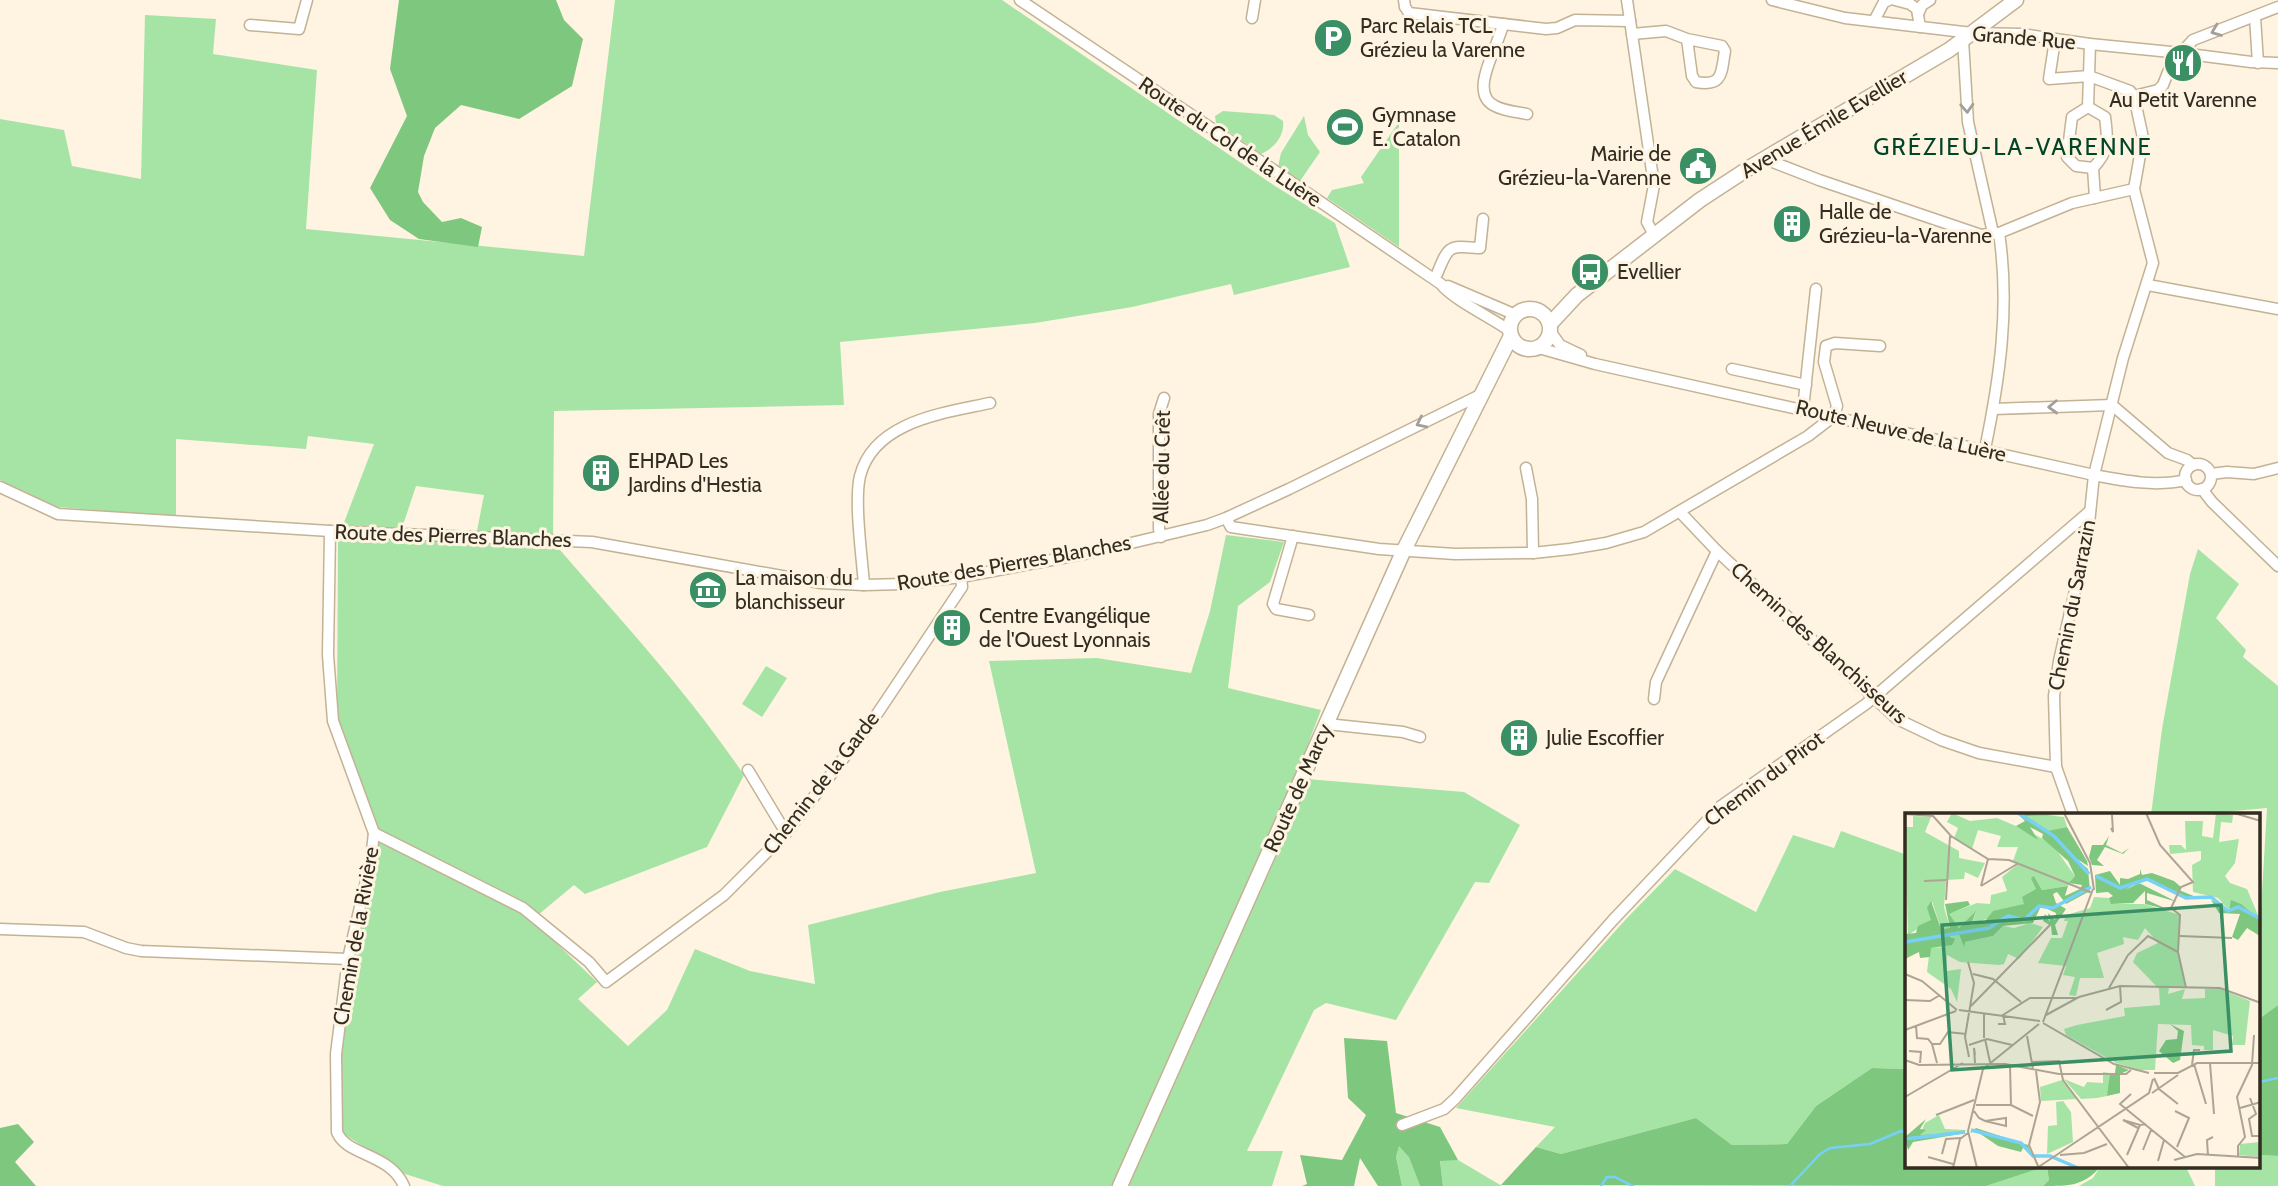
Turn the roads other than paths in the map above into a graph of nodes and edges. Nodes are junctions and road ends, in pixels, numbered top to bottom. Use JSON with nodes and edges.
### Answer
{"nodes":[{"id":1,"x":307,"y":0,"type":"edge"},
{"id":2,"x":1020,"y":0,"type":"edge"},
{"id":3,"x":1255,"y":0,"type":"edge"},
{"id":4,"x":1404,"y":0,"type":"edge"},
{"id":5,"x":1627,"y":0,"type":"edge"},
{"id":6,"x":1772,"y":0,"type":"edge"},
{"id":7,"x":1889,"y":0,"type":"edge"},
{"id":8,"x":1895,"y":0,"type":"edge"},
{"id":9,"x":1930,"y":0,"type":"edge"},
{"id":10,"x":2017,"y":0,"type":"edge"},
{"id":11,"x":1809,"y":4,"type":"edge"},
{"id":12,"x":2278,"y":7,"type":"edge"},
{"id":13,"x":1918,"y":14,"type":"junction"},
{"id":14,"x":2255,"y":16,"type":"junction"},
{"id":15,"x":1252,"y":18,"type":"dead end"},
{"id":16,"x":1630,"y":21,"type":"junction"},
{"id":17,"x":1874,"y":21,"type":"junction"},
{"id":18,"x":1503,"y":24,"type":"junction"},
{"id":19,"x":250,"y":25,"type":"dead end"},
{"id":20,"x":1920,"y":27,"type":"junction"},
{"id":21,"x":1632,"y":34,"type":"junction"},
{"id":22,"x":1963,"y":35,"type":"junction"},
{"id":23,"x":1687,"y":39,"type":"junction"},
{"id":24,"x":2055,"y":40,"type":"junction"},
{"id":25,"x":2090,"y":44,"type":"junction"},
{"id":26,"x":2179,"y":52,"type":"junction"},
{"id":27,"x":2258,"y":63,"type":"junction"},
{"id":28,"x":2278,"y":63,"type":"edge"},
{"id":29,"x":2089,"y":76,"type":"junction"},
{"id":30,"x":2134,"y":96,"type":"junction"},
{"id":31,"x":2088,"y":107,"type":"junction"},
{"id":32,"x":1528,"y":114,"type":"dead end"},
{"id":33,"x":1765,"y":159,"type":"junction"},
{"id":34,"x":2093,"y":168,"type":"junction"},
{"id":35,"x":2134,"y":189,"type":"junction"},
{"id":36,"x":2095,"y":198,"type":"junction"},
{"id":37,"x":1483,"y":219,"type":"dead end"},
{"id":38,"x":1996,"y":233,"type":"junction"},
{"id":39,"x":1654,"y":235,"type":"junction"},
{"id":40,"x":1439,"y":279,"type":"junction"},
{"id":41,"x":2148,"y":285,"type":"junction"},
{"id":42,"x":1816,"y":289,"type":"dead end"},
{"id":43,"x":1577,"y":295,"type":"junction"},
{"id":44,"x":2278,"y":309,"type":"edge"},
{"id":45,"x":1540,"y":312,"type":"junction"},
{"id":46,"x":1516,"y":315,"type":"junction"},
{"id":47,"x":1550,"y":328,"type":"junction"},
{"id":48,"x":1510,"y":334,"type":"junction"},
{"id":49,"x":1880,"y":346,"type":"dead end"},
{"id":50,"x":1533,"y":349,"type":"junction"},
{"id":51,"x":1616,"y":368,"type":"junction"},
{"id":52,"x":1732,"y":369,"type":"dead end"},
{"id":53,"x":1806,"y":385,"type":"junction"},
{"id":54,"x":1482,"y":394,"type":"junction"},
{"id":55,"x":1164,"y":398,"type":"dead end"},
{"id":56,"x":990,"y":403,"type":"dead end"},
{"id":57,"x":2112,"y":405,"type":"junction"},
{"id":58,"x":1803,"y":409,"type":"junction"},
{"id":59,"x":1993,"y":409,"type":"junction"},
{"id":60,"x":1835,"y":416,"type":"junction"},
{"id":61,"x":1985,"y":449,"type":"junction"},
{"id":62,"x":2193,"y":465,"type":"junction"},
{"id":63,"x":1526,"y":468,"type":"dead end"},
{"id":64,"x":2278,"y":468,"type":"edge"},
{"id":65,"x":2211,"y":474,"type":"junction"},
{"id":66,"x":2094,"y":475,"type":"junction"},
{"id":67,"x":2186,"y":480,"type":"junction"},
{"id":68,"x":0,"y":487,"type":"edge"},
{"id":69,"x":2202,"y":489,"type":"junction"},
{"id":70,"x":2090,"y":511,"type":"junction"},
{"id":71,"x":1680,"y":512,"type":"junction"},
{"id":72,"x":1227,"y":518,"type":"junction"},
{"id":73,"x":330,"y":531,"type":"junction"},
{"id":74,"x":1293,"y":536,"type":"junction"},
{"id":75,"x":1161,"y":537,"type":"junction"},
{"id":76,"x":1717,"y":551,"type":"junction"},
{"id":77,"x":1403,"y":552,"type":"junction"},
{"id":78,"x":1533,"y":553,"type":"junction"},
{"id":79,"x":2278,"y":566,"type":"edge"},
{"id":80,"x":961,"y":577,"type":"junction"},
{"id":81,"x":864,"y":585,"type":"junction"},
{"id":82,"x":1309,"y":615,"type":"dead end"},
{"id":83,"x":1874,"y":697,"type":"junction"},
{"id":84,"x":1654,"y":699,"type":"dead end"},
{"id":85,"x":1327,"y":724,"type":"junction"},
{"id":86,"x":1420,"y":737,"type":"dead end"},
{"id":87,"x":2056,"y":767,"type":"junction"},
{"id":88,"x":748,"y":770,"type":"dead end"},
{"id":89,"x":2072,"y":813,"type":"edge"},
{"id":90,"x":374,"y":833,"type":"junction"},
{"id":91,"x":786,"y":833,"type":"junction"},
{"id":92,"x":0,"y":929,"type":"edge"},
{"id":93,"x":348,"y":959,"type":"junction"},
{"id":94,"x":1402,"y":1125,"type":"dead end"},
{"id":95,"x":404,"y":1186,"type":"edge"},
{"id":96,"x":1120,"y":1186,"type":"edge"}],
"edges":[{"from":1,"to":19,"type":"street"},
{"from":2,"to":40,"type":"street","name":"Route du Col de la Luère"},
{"from":3,"to":15,"type":"street"},
{"from":4,"to":18,"type":"street"},
{"from":5,"to":16,"type":"street"},
{"from":6,"to":11,"type":"street","name":"Grande Rue"},
{"from":7,"to":17,"type":"street"},
{"from":8,"to":13,"type":"street"},
{"from":9,"to":13,"type":"street"},
{"from":10,"to":22,"type":"main road","name":"Avenue Émile Evellier"},
{"from":11,"to":17,"type":"street","name":"Grande Rue"},
{"from":12,"to":14,"type":"street"},
{"from":13,"to":20,"type":"street"},
{"from":14,"to":26,"type":"street","one_way":true},
{"from":14,"to":27,"type":"street"},
{"from":16,"to":18,"type":"street"},
{"from":16,"to":21,"type":"street"},
{"from":17,"to":20,"type":"street","name":"Grande Rue"},
{"from":18,"to":32,"type":"street"},
{"from":20,"to":22,"type":"street","name":"Grande Rue"},
{"from":21,"to":23,"type":"street"},
{"from":21,"to":39,"type":"street"},
{"from":22,"to":24,"type":"street","name":"Grande Rue"},
{"from":22,"to":33,"type":"main road","name":"Avenue Émile Evellier"},
{"from":22,"to":38,"type":"street","one_way":true},
{"from":23,"to":23,"type":"street"},
{"from":24,"to":25,"type":"street","name":"Grande Rue"},
{"from":24,"to":29,"type":"street"},
{"from":25,"to":26,"type":"street","name":"Grande Rue"},
{"from":25,"to":29,"type":"street"},
{"from":26,"to":27,"type":"street","name":"Grande Rue"},
{"from":26,"to":30,"type":"street"},
{"from":27,"to":28,"type":"street","name":"Grande Rue"},
{"from":29,"to":30,"type":"street"},
{"from":29,"to":31,"type":"street"},
{"from":30,"to":35,"type":"street"},
{"from":31,"to":34,"type":"street"},
{"from":31,"to":34,"type":"street"},
{"from":33,"to":38,"type":"street"},
{"from":33,"to":39,"type":"main road","name":"Avenue Émile Evellier"},
{"from":34,"to":36,"type":"street"},
{"from":35,"to":36,"type":"street"},
{"from":35,"to":41,"type":"street","name":"Chemin du Sarrazin"},
{"from":36,"to":38,"type":"street"},
{"from":37,"to":40,"type":"street"},
{"from":38,"to":59,"type":"street"},
{"from":39,"to":43,"type":"main road","name":"Avenue Émile Evellier"},
{"from":40,"to":46,"type":"street","name":"Route du Col de la Luère"},
{"from":40,"to":48,"type":"street","name":"Route du Col de la Luère"},
{"from":41,"to":44,"type":"street"},
{"from":41,"to":57,"type":"street","name":"Chemin du Sarrazin"},
{"from":42,"to":53,"type":"street"},
{"from":43,"to":45,"type":"main road","name":"Avenue Émile Evellier"},
{"from":43,"to":47,"type":"main road","name":"Avenue Émile Evellier"},
{"from":45,"to":46,"type":"main road"},
{"from":45,"to":47,"type":"main road"},
{"from":46,"to":48,"type":"main road"},
{"from":47,"to":50,"type":"main road"},
{"from":47,"to":51,"type":"street","name":"Route Neuve de la Luère"},
{"from":48,"to":50,"type":"main road"},
{"from":48,"to":54,"type":"main road","name":"Route de Marcy"},
{"from":49,"to":60,"type":"street"},
{"from":50,"to":51,"type":"street","name":"Route Neuve de la Luère"},
{"from":50,"to":54,"type":"main road","name":"Route de Marcy"},
{"from":51,"to":58,"type":"street","name":"Route Neuve de la Luère"},
{"from":52,"to":53,"type":"street"},
{"from":53,"to":58,"type":"street"},
{"from":54,"to":72,"type":"street","name":"Route des Pierres Blanches","one_way":true},
{"from":54,"to":77,"type":"main road","name":"Route de Marcy"},
{"from":55,"to":75,"type":"street","name":"Allée du Crêt"},
{"from":56,"to":81,"type":"street"},
{"from":57,"to":59,"type":"street","one_way":true},
{"from":57,"to":62,"type":"street"},
{"from":57,"to":66,"type":"street","name":"Chemin du Sarrazin"},
{"from":58,"to":60,"type":"street","name":"Route Neuve de la Luère"},
{"from":59,"to":61,"type":"street"},
{"from":60,"to":61,"type":"street","name":"Route Neuve de la Luère"},
{"from":60,"to":71,"type":"street"},
{"from":61,"to":66,"type":"street","name":"Route Neuve de la Luère"},
{"from":62,"to":65,"type":"street"},
{"from":62,"to":67,"type":"street"},
{"from":63,"to":78,"type":"street"},
{"from":64,"to":65,"type":"street"},
{"from":65,"to":69,"type":"street"},
{"from":66,"to":67,"type":"street","name":"Route Neuve de la Luère"},
{"from":66,"to":70,"type":"street","name":"Chemin du Sarrazin"},
{"from":67,"to":69,"type":"street"},
{"from":68,"to":73,"type":"street","name":"Route des Pierres Blanches"},
{"from":69,"to":79,"type":"street"},
{"from":70,"to":83,"type":"street","name":"Chemin du Pirot"},
{"from":70,"to":87,"type":"street","name":"Chemin du Sarrazin"},
{"from":71,"to":76,"type":"street","name":"Chemin des Blanchisseurs"},
{"from":71,"to":78,"type":"street"},
{"from":72,"to":74,"type":"street"},
{"from":72,"to":75,"type":"street","name":"Route des Pierres Blanches"},
{"from":73,"to":81,"type":"street","name":"Route des Pierres Blanches"},
{"from":73,"to":90,"type":"street","name":"Chemin de la Rivière"},
{"from":74,"to":77,"type":"street"},
{"from":74,"to":82,"type":"street"},
{"from":75,"to":80,"type":"street","name":"Route des Pierres Blanches"},
{"from":76,"to":83,"type":"street","name":"Chemin des Blanchisseurs"},
{"from":76,"to":84,"type":"street"},
{"from":77,"to":78,"type":"street"},
{"from":77,"to":85,"type":"main road","name":"Route de Marcy"},
{"from":80,"to":81,"type":"street","name":"Route des Pierres Blanches"},
{"from":80,"to":91,"type":"street","name":"Chemin de la Garde"},
{"from":83,"to":87,"type":"street","name":"Chemin des Blanchisseurs"},
{"from":83,"to":94,"type":"street","name":"Chemin du Pirot"},
{"from":85,"to":86,"type":"street"},
{"from":85,"to":96,"type":"main road","name":"Route de Marcy"},
{"from":87,"to":89,"type":"street","name":"Chemin du Sarrazin"},
{"from":88,"to":91,"type":"street"},
{"from":90,"to":91,"type":"street","name":"Chemin de la Garde"},
{"from":90,"to":93,"type":"street","name":"Chemin de la Rivière"},
{"from":92,"to":93,"type":"street"},
{"from":93,"to":95,"type":"street","name":"Chemin de la Rivière"}]}
